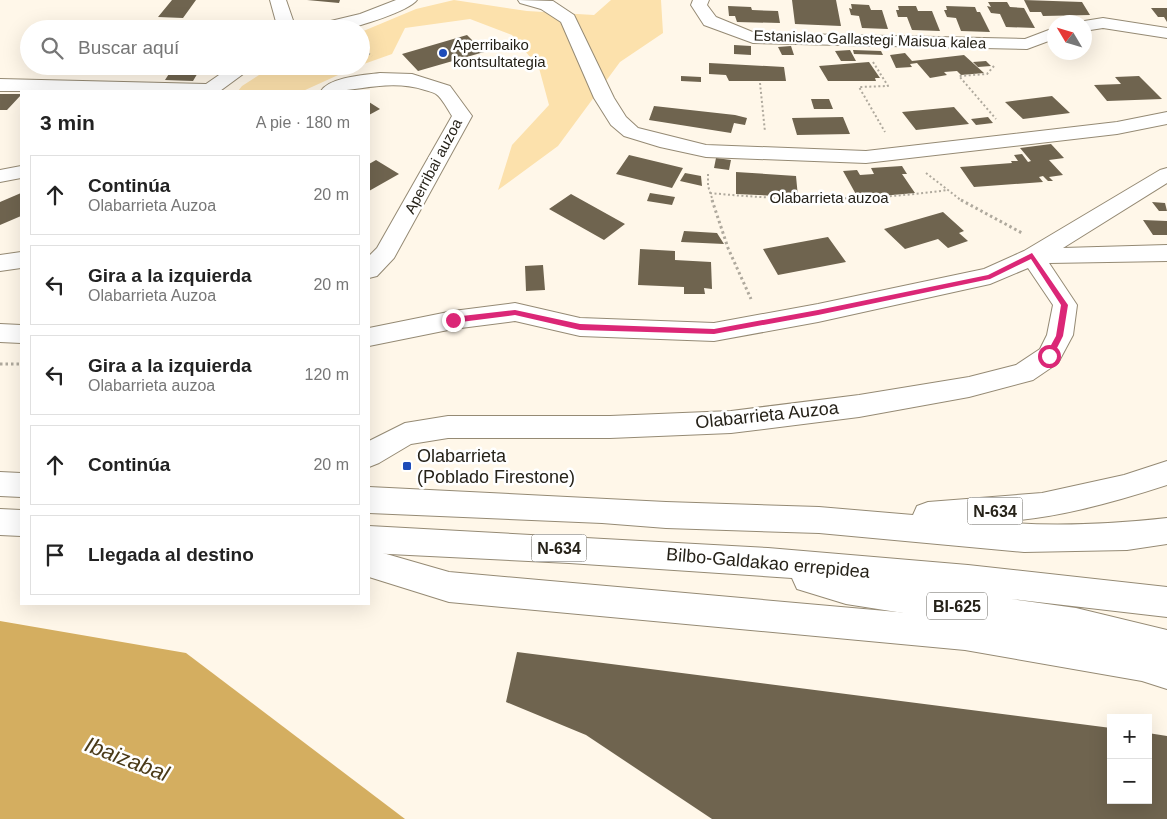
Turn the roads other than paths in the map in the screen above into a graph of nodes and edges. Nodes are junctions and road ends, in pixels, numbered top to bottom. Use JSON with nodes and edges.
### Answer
{"nodes":[{"id":1,"x":278,"y":0,"type":"edge"},
{"id":2,"x":409,"y":0,"type":"edge"},
{"id":3,"x":526,"y":0,"type":"edge"},
{"id":4,"x":701,"y":0,"type":"edge"},
{"id":5,"x":285,"y":20,"type":"edge"},
{"id":6,"x":357,"y":20,"type":"edge"},
{"id":7,"x":1092,"y":25,"type":"edge"},
{"id":8,"x":1167,"y":33,"type":"edge"},
{"id":9,"x":1047,"y":36,"type":"edge"},
{"id":10,"x":230,"y":75,"type":"edge"},
{"id":11,"x":0,"y":85,"type":"edge"},
{"id":12,"x":175,"y":90,"type":"edge"},
{"id":13,"x":211,"y":90,"type":"edge"},
{"id":14,"x":333,"y":90,"type":"edge"},
{"id":15,"x":1167,"y":118,"type":"edge"},
{"id":16,"x":20,"y":172,"type":"edge"},
{"id":17,"x":1167,"y":174,"type":"edge"},
{"id":18,"x":0,"y":176,"type":"edge"},
{"id":19,"x":1040,"y":251,"type":"junction"},
{"id":20,"x":377,"y":252,"type":"edge"},
{"id":21,"x":1167,"y":253,"type":"edge"},
{"id":22,"x":20,"y":260,"type":"edge"},
{"id":23,"x":0,"y":263,"type":"edge"},
{"id":24,"x":370,"y":268,"type":"edge"},
{"id":25,"x":0,"y":333,"type":"edge"},
{"id":26,"x":20,"y":334,"type":"edge"},
{"id":27,"x":370,"y":337,"type":"edge"},
{"id":28,"x":370,"y":454,"type":"edge"},
{"id":29,"x":1167,"y":473,"type":"edge"},
{"id":30,"x":370,"y":482,"type":"edge"},
{"id":31,"x":0,"y":484,"type":"edge"},
{"id":32,"x":20,"y":485,"type":"edge"},
{"id":33,"x":370,"y":500,"type":"edge"},
{"id":34,"x":399,"y":501,"type":"junction"},
{"id":35,"x":819,"y":520,"type":"junction"},
{"id":36,"x":0,"y":522,"type":"edge"},
{"id":37,"x":20,"y":524,"type":"edge"},
{"id":38,"x":1167,"y":531,"type":"edge"},
{"id":39,"x":370,"y":539,"type":"edge"},
{"id":40,"x":748,"y":562,"type":"junction"},
{"id":41,"x":370,"y":563,"type":"edge"},
{"id":42,"x":1167,"y":602,"type":"edge"},
{"id":43,"x":1167,"y":646,"type":"edge"},
{"id":44,"x":1167,"y":672,"type":"edge"}],
"edges":[{"from":1,"to":5,"type":"main road"},
{"from":2,"to":6,"type":"main road"},
{"from":3,"to":15,"type":"main road"},
{"from":4,"to":9,"type":"main road","name":"Estanislao Gallastegi Maisua kalea"},
{"from":7,"to":8,"type":"main road"},
{"from":10,"to":13,"type":"main road"},
{"from":11,"to":12,"type":"main road"},
{"from":14,"to":20,"type":"main road","name":"Aperribai auzoa"},
{"from":16,"to":18,"type":"main road"},
{"from":17,"to":19,"type":"main road"},
{"from":19,"to":21,"type":"main road"},
{"from":19,"to":27,"type":"main road"},
{"from":19,"to":28,"type":"main road","name":"Olabarrieta Auzoa"},
{"from":20,"to":24,"type":"main road"},
{"from":22,"to":23,"type":"main road"},
{"from":25,"to":26,"type":"main road"},
{"from":29,"to":35,"type":"main road","number":"N-634"},
{"from":30,"to":34,"type":"main road"},
{"from":31,"to":32,"type":"main road"},
{"from":33,"to":34,"type":"main road","number":"N-634"},
{"from":34,"to":35,"type":"main road","number":"N-634"},
{"from":35,"to":38,"type":"main road","number":"N-634"},
{"from":36,"to":37,"type":"main road"},
{"from":39,"to":40,"type":"main road","name":"Bilbo-Galdakao errepidea","number":"N-634"},
{"from":40,"to":42,"type":"main road","name":"Bilbo-Galdakao errepidea","number":"N-634"},
{"from":40,"to":43,"type":"main road","number":"BI-625"},
{"from":41,"to":44,"type":"main road"}]}
